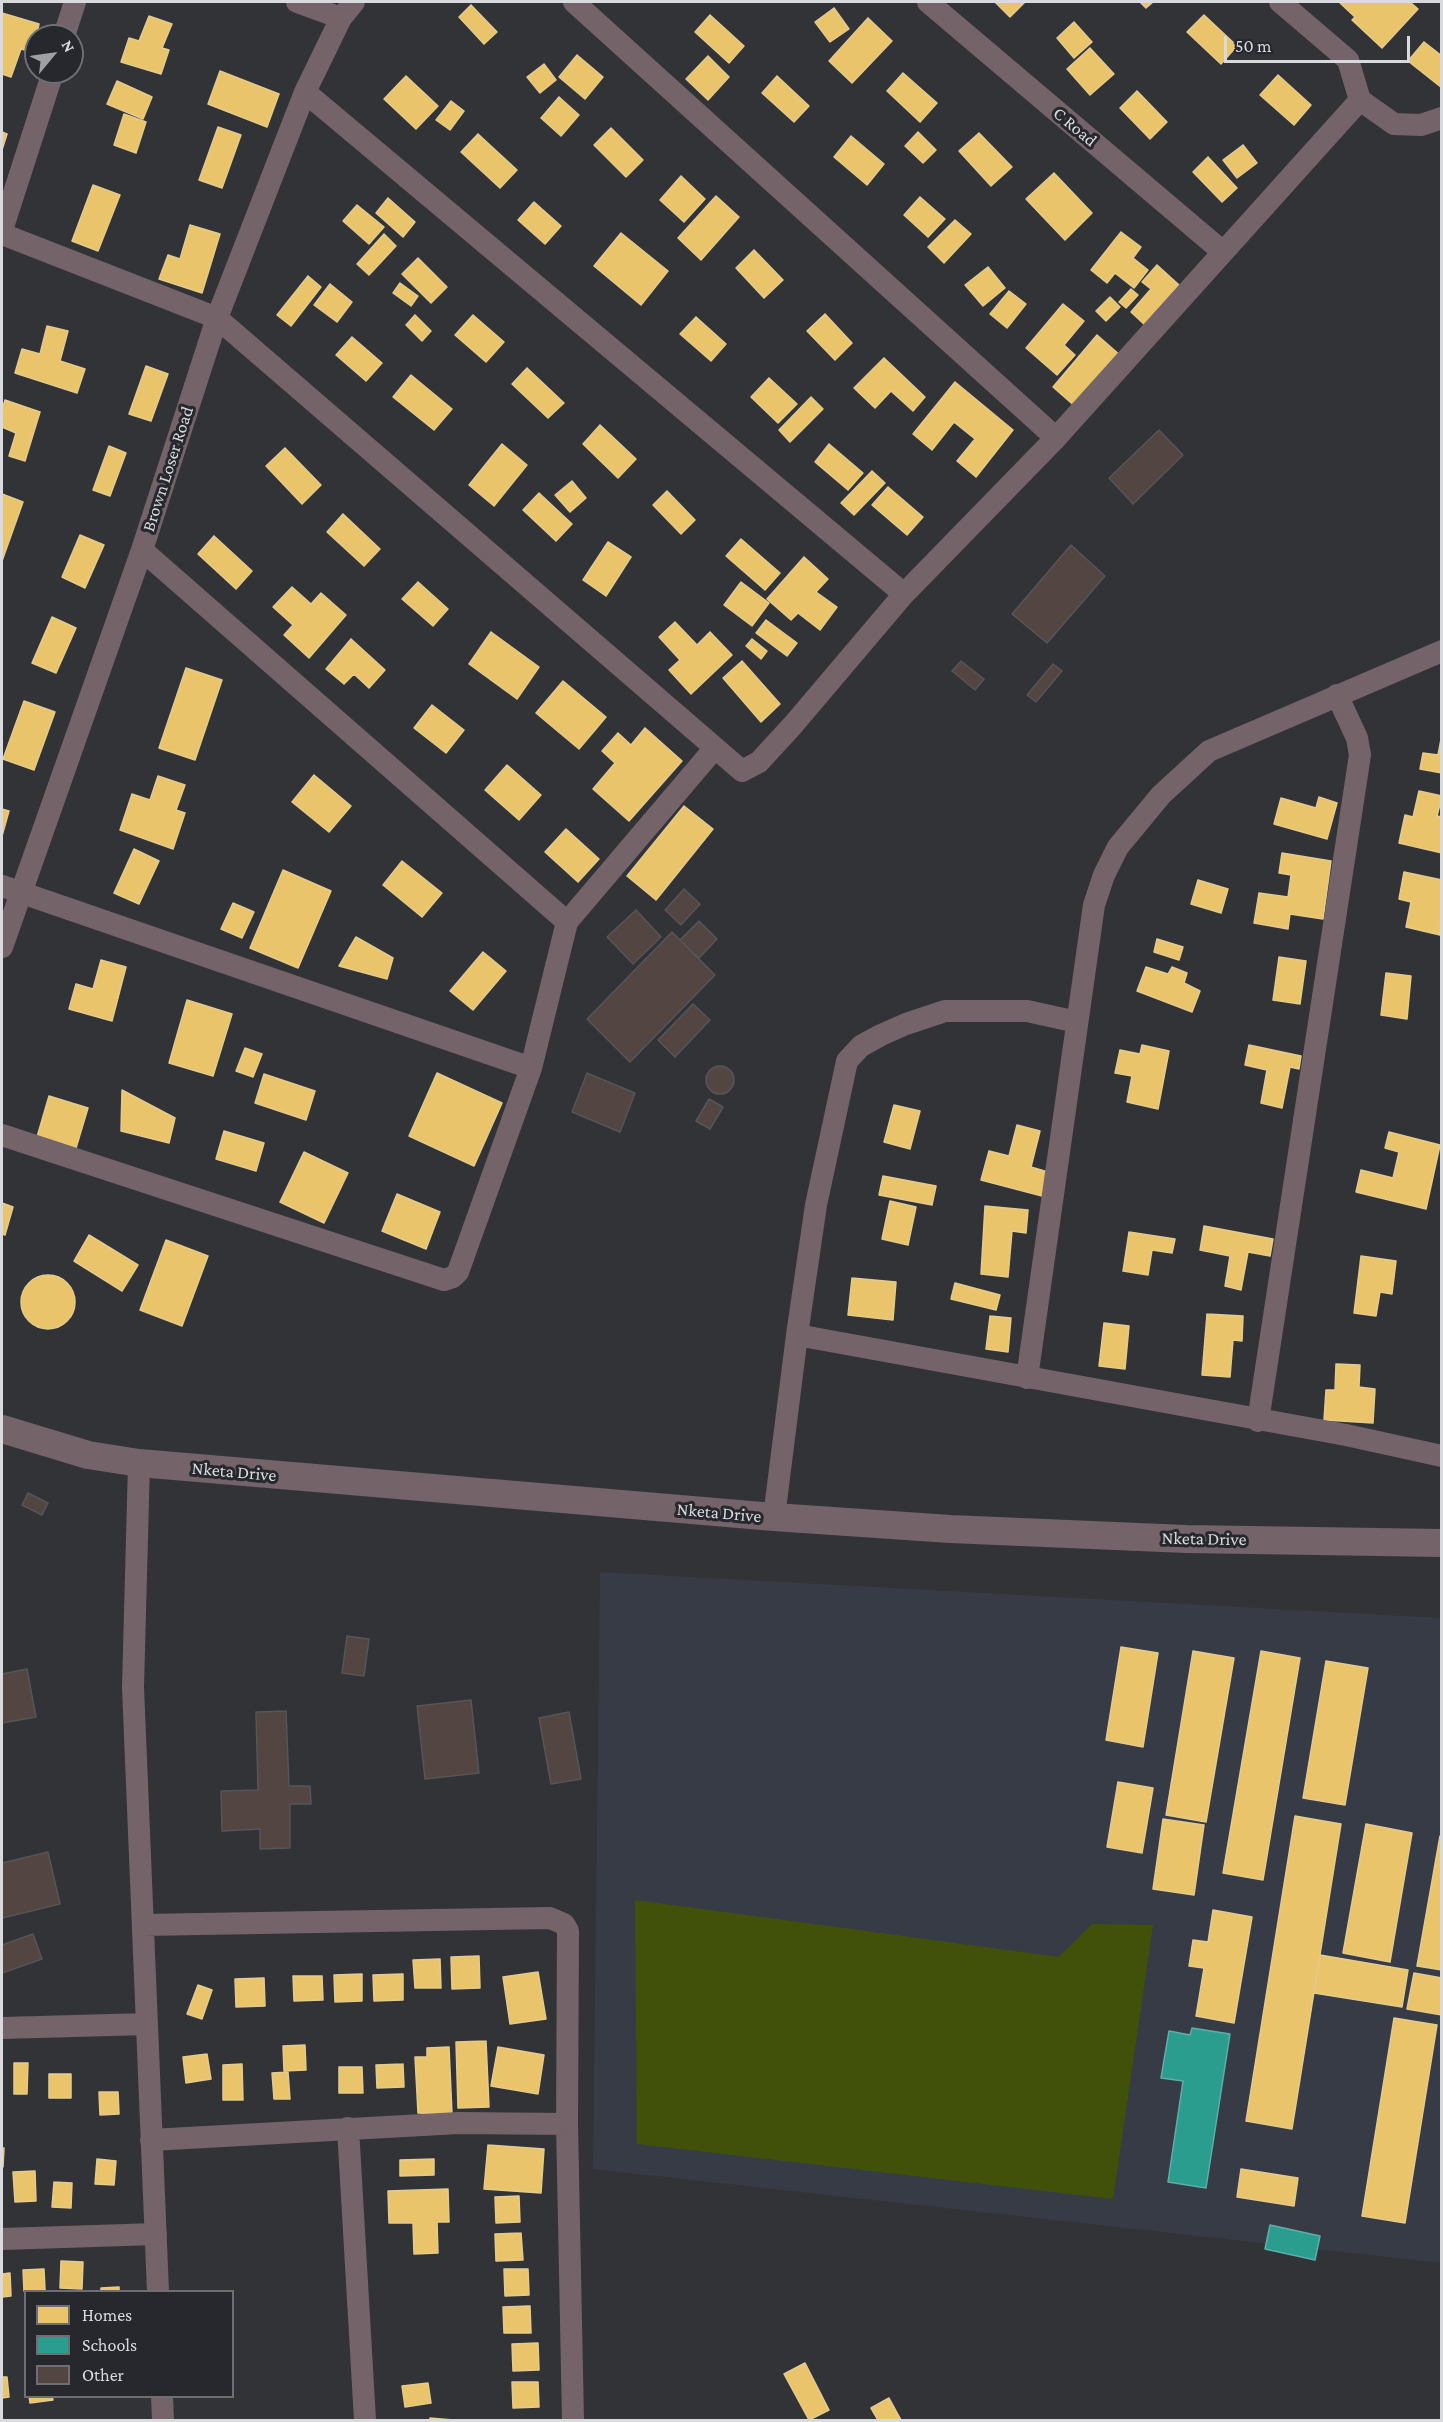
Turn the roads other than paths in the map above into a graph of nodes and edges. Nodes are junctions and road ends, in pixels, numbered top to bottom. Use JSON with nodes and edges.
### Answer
{"nodes":[{"id":1,"x":75,"y":2,"type":"edge"},
{"id":2,"x":297,"y":2,"type":"edge"},
{"id":3,"x":574,"y":2,"type":"edge"},
{"id":4,"x":928,"y":2,"type":"edge"},
{"id":5,"x":1280,"y":2,"type":"edge"},
{"id":6,"x":347,"y":10,"type":"edge"},
{"id":7,"x":68,"y":24,"type":"edge"},
{"id":8,"x":48,"y":84,"type":"edge"},
{"id":9,"x":305,"y":92,"type":"junction"},
{"id":10,"x":1360,"y":100,"type":"junction"},
{"id":11,"x":1442,"y":118,"type":"edge"},
{"id":12,"x":2,"y":232,"type":"edge"},
{"id":13,"x":1223,"y":252,"type":"junction"},
{"id":14,"x":217,"y":318,"type":"junction"},
{"id":15,"x":1056,"y":438,"type":"junction"},
{"id":16,"x":141,"y":550,"type":"junction"},
{"id":17,"x":904,"y":594,"type":"junction"},
{"id":18,"x":1442,"y":651,"type":"edge"},
{"id":19,"x":1337,"y":695,"type":"junction"},
{"id":20,"x":714,"y":749,"type":"junction"},
{"id":21,"x":11,"y":890,"type":"edge"},
{"id":22,"x":567,"y":922,"type":"junction"},
{"id":23,"x":2,"y":947,"type":"edge"},
{"id":24,"x":1077,"y":1022,"type":"junction"},
{"id":25,"x":531,"y":1068,"type":"junction"},
{"id":26,"x":2,"y":1135,"type":"edge"},
{"id":27,"x":796,"y":1335,"type":"junction"},
{"id":28,"x":1027,"y":1378,"type":"junction"},
{"id":29,"x":1258,"y":1421,"type":"junction"},
{"id":30,"x":2,"y":1429,"type":"edge"},
{"id":31,"x":1442,"y":1456,"type":"edge"},
{"id":32,"x":139,"y":1463,"type":"junction"},
{"id":33,"x":774,"y":1517,"type":"junction"},
{"id":34,"x":1441,"y":1543,"type":"edge"},
{"id":35,"x":143,"y":1925,"type":"junction"},
{"id":36,"x":147,"y":2024,"type":"junction"},
{"id":37,"x":2,"y":2028,"type":"edge"},
{"id":38,"x":567,"y":2124,"type":"junction"},
{"id":39,"x":348,"y":2128,"type":"junction"},
{"id":40,"x":151,"y":2140,"type":"junction"},
{"id":41,"x":156,"y":2234,"type":"junction"},
{"id":42,"x":2,"y":2239,"type":"edge"},
{"id":43,"x":159,"y":2290,"type":"edge"},
{"id":44,"x":162,"y":2398,"type":"edge"},
{"id":45,"x":163,"y":2421,"type":"edge"},
{"id":46,"x":364,"y":2421,"type":"edge"},
{"id":47,"x":573,"y":2421,"type":"edge"}],
"edges":[{"from":1,"to":7,"type":"street"},
{"from":2,"to":6,"type":"street"},
{"from":3,"to":15,"type":"street"},
{"from":4,"to":13,"type":"street","name":"C Road"},
{"from":5,"to":10,"type":"street"},
{"from":6,"to":9,"type":"street","name":"Brown Loser Road"},
{"from":8,"to":12,"type":"street"},
{"from":9,"to":14,"type":"street","name":"Brown Loser Road"},
{"from":9,"to":17,"type":"street"},
{"from":10,"to":11,"type":"street"},
{"from":10,"to":13,"type":"street"},
{"from":12,"to":14,"type":"street"},
{"from":13,"to":15,"type":"street"},
{"from":14,"to":16,"type":"street","name":"Brown Loser Road"},
{"from":14,"to":20,"type":"street"},
{"from":15,"to":17,"type":"street"},
{"from":16,"to":21,"type":"street","name":"Brown Loser Road"},
{"from":16,"to":22,"type":"street"},
{"from":17,"to":20,"type":"street"},
{"from":18,"to":19,"type":"street"},
{"from":19,"to":24,"type":"street"},
{"from":19,"to":29,"type":"street"},
{"from":20,"to":22,"type":"street"},
{"from":21,"to":23,"type":"street","name":"Brown Loser Road"},
{"from":21,"to":25,"type":"street"},
{"from":22,"to":25,"type":"street"},
{"from":24,"to":27,"type":"street"},
{"from":24,"to":28,"type":"street"},
{"from":25,"to":26,"type":"street"},
{"from":27,"to":28,"type":"street"},
{"from":27,"to":33,"type":"street"},
{"from":28,"to":29,"type":"street"},
{"from":29,"to":31,"type":"street"},
{"from":30,"to":32,"type":"street","name":"Nketa Drive"},
{"from":32,"to":33,"type":"street","name":"Nketa Drive"},
{"from":32,"to":35,"type":"street"},
{"from":33,"to":34,"type":"street","name":"Nketa Drive"},
{"from":35,"to":36,"type":"street"},
{"from":35,"to":38,"type":"street"},
{"from":36,"to":37,"type":"street"},
{"from":36,"to":40,"type":"street"},
{"from":38,"to":39,"type":"street"},
{"from":38,"to":47,"type":"street"},
{"from":39,"to":40,"type":"street"},
{"from":39,"to":46,"type":"street"},
{"from":40,"to":41,"type":"street"},
{"from":41,"to":42,"type":"street"},
{"from":41,"to":43,"type":"street"},
{"from":44,"to":45,"type":"street"}]}
